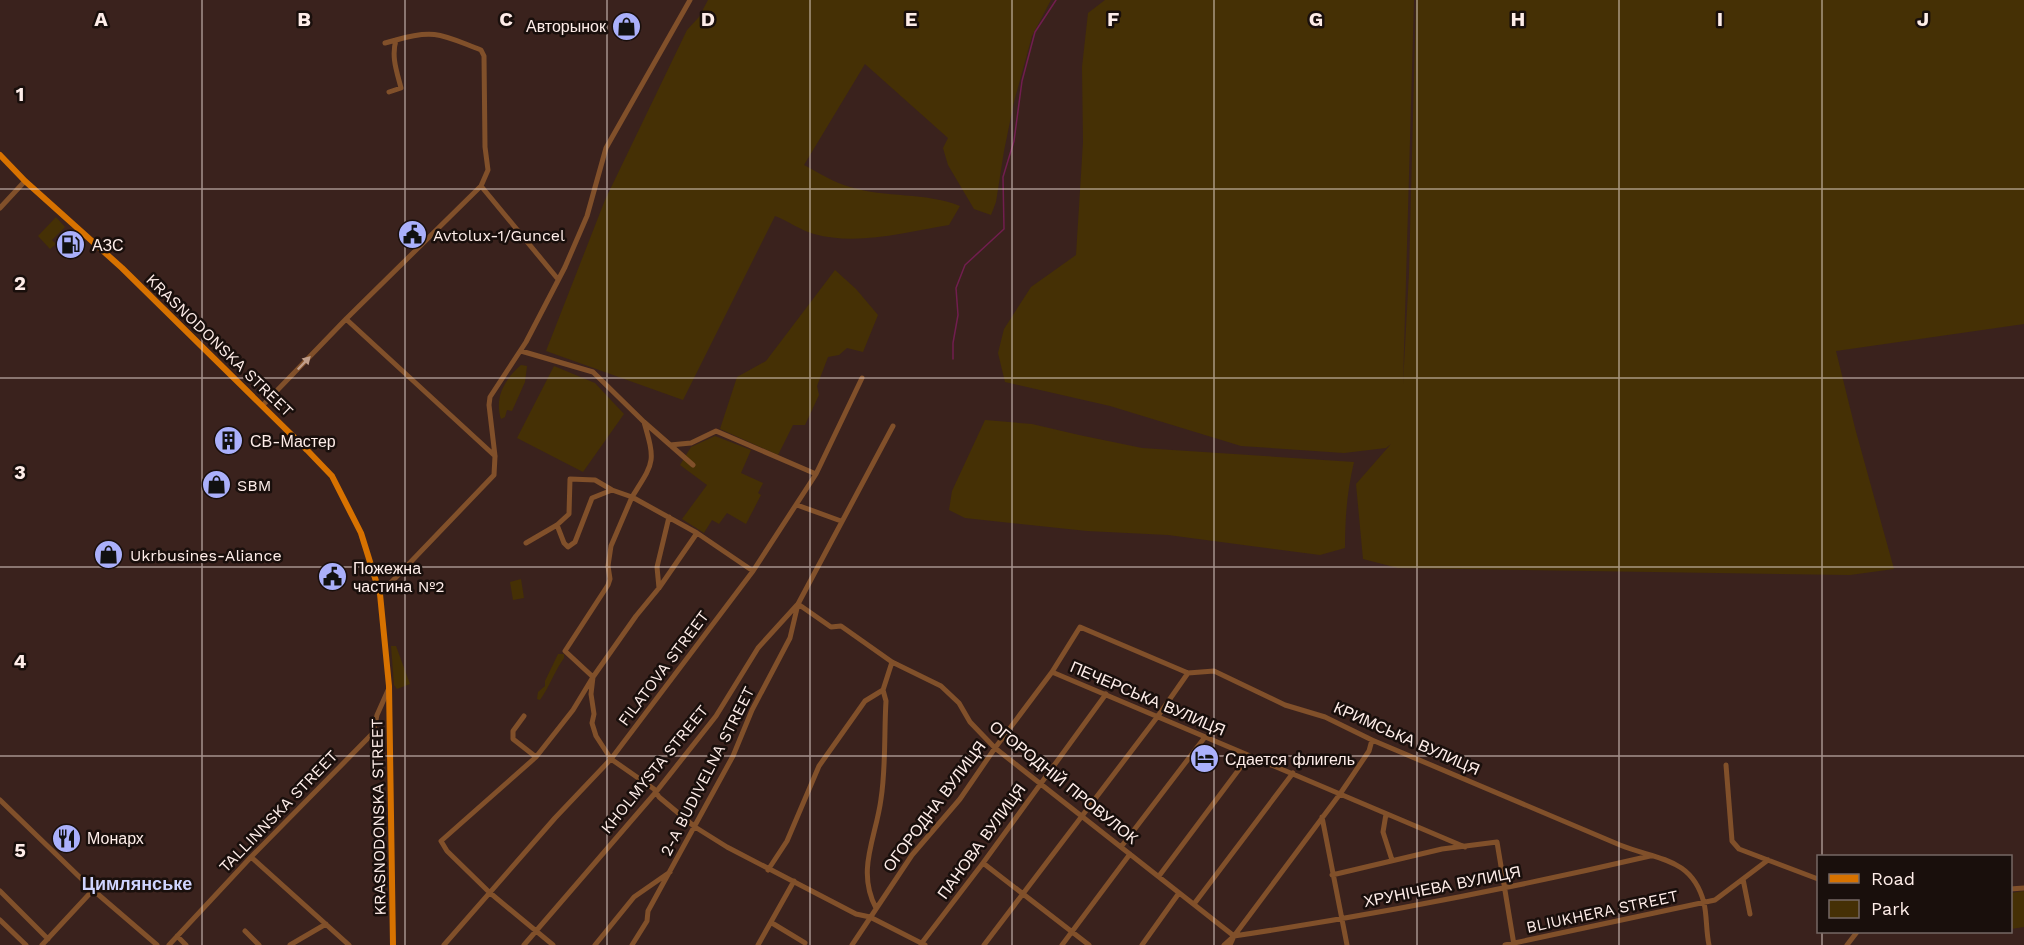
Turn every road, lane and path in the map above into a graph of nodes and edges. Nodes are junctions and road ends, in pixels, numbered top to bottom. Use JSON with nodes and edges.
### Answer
{"nodes":[{"id":1,"x":690,"y":0,"type":"edge"},
{"id":2,"x":396,"y":40,"type":"junction"},
{"id":3,"x":385,"y":44,"type":"dead end"},
{"id":4,"x":389,"y":92,"type":"dead end"},
{"id":5,"x":0,"y":155,"type":"edge"},
{"id":6,"x":25,"y":181,"type":"junction"},
{"id":7,"x":481,"y":186,"type":"junction"},
{"id":8,"x":0,"y":208,"type":"edge"},
{"id":9,"x":558,"y":278,"type":"junction"},
{"id":10,"x":346,"y":319,"type":"junction"},
{"id":11,"x":521,"y":351,"type":"junction"},
{"id":12,"x":862,"y":378,"type":"dead end"},
{"id":13,"x":263,"y":405,"type":"junction"},
{"id":14,"x":644,"y":422,"type":"junction"},
{"id":15,"x":892,"y":426,"type":"dead end"},
{"id":16,"x":670,"y":444,"type":"junction"},
{"id":17,"x":495,"y":456,"type":"junction"},
{"id":18,"x":693,"y":465,"type":"dead end"},
{"id":19,"x":816,"y":474,"type":"junction"},
{"id":20,"x":612,"y":490,"type":"junction"},
{"id":21,"x":632,"y":497,"type":"junction"},
{"id":22,"x":797,"y":505,"type":"junction"},
{"id":23,"x":669,"y":517,"type":"junction"},
{"id":24,"x":841,"y":520,"type":"junction"},
{"id":25,"x":557,"y":525,"type":"junction"},
{"id":26,"x":697,"y":533,"type":"junction"},
{"id":27,"x":526,"y":543,"type":"dead end"},
{"id":28,"x":753,"y":571,"type":"junction"},
{"id":29,"x":659,"y":588,"type":"junction"},
{"id":30,"x":380,"y":594,"type":"junction"},
{"id":31,"x":798,"y":604,"type":"junction"},
{"id":32,"x":1080,"y":627,"type":"joint"},
{"id":33,"x":892,"y":662,"type":"junction"},
{"id":34,"x":1052,"y":672,"type":"junction"},
{"id":35,"x":1188,"y":673,"type":"junction"},
{"id":36,"x":593,"y":677,"type":"junction"},
{"id":37,"x":389,"y":686,"type":"junction"},
{"id":38,"x":883,"y":690,"type":"junction"},
{"id":39,"x":1106,"y":694,"type":"junction"},
{"id":40,"x":524,"y":716,"type":"dead end"},
{"id":41,"x":1158,"y":716,"type":"junction"},
{"id":42,"x":1205,"y":736,"type":"junction"},
{"id":43,"x":1372,"y":740,"type":"junction"},
{"id":44,"x":995,"y":748,"type":"junction"},
{"id":45,"x":1249,"y":756,"type":"junction"},
{"id":46,"x":536,"y":758,"type":"junction"},
{"id":47,"x":610,"y":759,"type":"junction"},
{"id":48,"x":1726,"y":765,"type":"dead end"},
{"id":49,"x":1293,"y":773,"type":"junction"},
{"id":50,"x":1040,"y":784,"type":"junction"},
{"id":51,"x":656,"y":792,"type":"junction"},
{"id":52,"x":1340,"y":794,"type":"junction"},
{"id":53,"x":0,"y":800,"type":"edge"},
{"id":54,"x":1386,"y":814,"type":"junction"},
{"id":55,"x":1082,"y":817,"type":"junction"},
{"id":56,"x":1322,"y":817,"type":"junction"},
{"id":57,"x":695,"y":827,"type":"junction"},
{"id":58,"x":1121,"y":847,"type":"junction"},
{"id":59,"x":1465,"y":847,"type":"junction"},
{"id":60,"x":1130,"y":854,"type":"junction"},
{"id":61,"x":1653,"y":855,"type":"junction"},
{"id":62,"x":251,"y":857,"type":"junction"},
{"id":63,"x":1392,"y":860,"type":"junction"},
{"id":64,"x":1768,"y":860,"type":"junction"},
{"id":65,"x":983,"y":863,"type":"junction"},
{"id":66,"x":768,"y":870,"type":"junction"},
{"id":67,"x":671,"y":871,"type":"junction"},
{"id":68,"x":1332,"y":875,"type":"junction"},
{"id":69,"x":1159,"y":876,"type":"junction"},
{"id":70,"x":1743,"y":879,"type":"junction"},
{"id":71,"x":1817,"y":879,"type":"edge"},
{"id":72,"x":794,"y":881,"type":"junction"},
{"id":73,"x":1504,"y":888,"type":"junction"},
{"id":74,"x":93,"y":890,"type":"junction"},
{"id":75,"x":0,"y":891,"type":"edge"},
{"id":76,"x":489,"y":892,"type":"junction"},
{"id":77,"x":1179,"y":893,"type":"junction"},
{"id":78,"x":1023,"y":894,"type":"junction"},
{"id":79,"x":1194,"y":904,"type":"junction"},
{"id":80,"x":1704,"y":904,"type":"junction"},
{"id":81,"x":876,"y":908,"type":"junction"},
{"id":82,"x":1750,"y":914,"type":"dead end"},
{"id":83,"x":870,"y":917,"type":"junction"},
{"id":84,"x":0,"y":920,"type":"edge"},
{"id":85,"x":1341,"y":920,"type":"junction"},
{"id":86,"x":772,"y":923,"type":"junction"},
{"id":87,"x":326,"y":924,"type":"junction"},
{"id":88,"x":245,"y":931,"type":"dead end"},
{"id":89,"x":536,"y":931,"type":"junction"},
{"id":90,"x":1072,"y":932,"type":"junction"},
{"id":91,"x":177,"y":936,"type":"junction"},
{"id":92,"x":1234,"y":936,"type":"junction"},
{"id":93,"x":48,"y":939,"type":"junction"},
{"id":94,"x":805,"y":943,"type":"dead end"},
{"id":95,"x":922,"y":944,"type":"edge"},
{"id":96,"x":1514,"y":944,"type":"edge"},
{"id":97,"x":26,"y":945,"type":"edge"},
{"id":98,"x":42,"y":945,"type":"edge"},
{"id":99,"x":157,"y":945,"type":"edge"},
{"id":100,"x":169,"y":945,"type":"edge"},
{"id":101,"x":186,"y":945,"type":"edge"},
{"id":102,"x":259,"y":945,"type":"edge"},
{"id":103,"x":290,"y":945,"type":"edge"},
{"id":104,"x":349,"y":945,"type":"edge"},
{"id":105,"x":393,"y":945,"type":"edge"},
{"id":106,"x":444,"y":945,"type":"edge"},
{"id":107,"x":524,"y":945,"type":"edge"},
{"id":108,"x":553,"y":945,"type":"edge"},
{"id":109,"x":595,"y":945,"type":"edge"},
{"id":110,"x":632,"y":945,"type":"edge"},
{"id":111,"x":758,"y":945,"type":"edge"},
{"id":112,"x":852,"y":945,"type":"edge"},
{"id":113,"x":984,"y":945,"type":"edge"},
{"id":114,"x":1062,"y":945,"type":"edge"},
{"id":115,"x":1089,"y":945,"type":"edge"},
{"id":116,"x":1142,"y":945,"type":"edge"},
{"id":117,"x":1224,"y":945,"type":"edge"},
{"id":118,"x":1230,"y":945,"type":"edge"},
{"id":119,"x":1347,"y":945,"type":"edge"},
{"id":120,"x":1505,"y":945,"type":"edge"},
{"id":121,"x":1709,"y":945,"type":"edge"}],
"edges":[{"from":1,"to":9,"type":"street"},
{"from":2,"to":3,"type":"street"},
{"from":2,"to":4,"type":"street"},
{"from":2,"to":7,"type":"street"},
{"from":5,"to":6,"type":"main road","name":"KRASNODONSKA STREET"},
{"from":6,"to":8,"type":"street"},
{"from":6,"to":13,"type":"main road","name":"KRASNODONSKA STREET"},
{"from":7,"to":9,"type":"street"},
{"from":7,"to":10,"type":"street"},
{"from":9,"to":11,"type":"street"},
{"from":13,"to":10,"type":"street","one_way":true},
{"from":10,"to":17,"type":"street"},
{"from":11,"to":14,"type":"street"},
{"from":11,"to":17,"type":"street"},
{"from":12,"to":19,"type":"street","name":"FILATOVA STREET"},
{"from":13,"to":30,"type":"main road","name":"KRASNODONSKA STREET"},
{"from":14,"to":16,"type":"street"},
{"from":14,"to":21,"type":"street"},
{"from":15,"to":24,"type":"street"},
{"from":16,"to":18,"type":"street"},
{"from":16,"to":19,"type":"street"},
{"from":17,"to":30,"type":"street"},
{"from":19,"to":22,"type":"street","name":"FILATOVA STREET"},
{"from":20,"to":21,"type":"street"},
{"from":20,"to":25,"type":"street"},
{"from":20,"to":25,"type":"street"},
{"from":21,"to":23,"type":"street"},
{"from":21,"to":36,"type":"street"},
{"from":22,"to":24,"type":"street"},
{"from":22,"to":28,"type":"street","name":"FILATOVA STREET"},
{"from":23,"to":26,"type":"street"},
{"from":23,"to":29,"type":"street"},
{"from":24,"to":31,"type":"street"},
{"from":25,"to":27,"type":"street"},
{"from":26,"to":28,"type":"street"},
{"from":26,"to":29,"type":"street"},
{"from":28,"to":47,"type":"street","name":"FILATOVA STREET"},
{"from":29,"to":36,"type":"street"},
{"from":30,"to":37,"type":"main road","name":"KRASNODONSKA STREET"},
{"from":31,"to":33,"type":"street","name":"ОГОРОДНІЙ ПРОВУЛОК"},
{"from":31,"to":51,"type":"street","name":"KHOLMYSTA STREET"},
{"from":31,"to":57,"type":"street","name":"2-A BUDIVELNA STREET"},
{"from":32,"to":34,"type":"street","name":"ОГОРОДНА ВУЛИЦЯ"},
{"from":32,"to":35,"type":"street","name":"КРИМСЬКА ВУЛИЦЯ"},
{"from":33,"to":38,"type":"street"},
{"from":33,"to":44,"type":"street","name":"ОГОРОДНІЙ ПРОВУЛОК"},
{"from":34,"to":39,"type":"street","name":"ПЕЧЕРСЬКА ВУЛИЦЯ"},
{"from":34,"to":44,"type":"street","name":"ОГОРОДНА ВУЛИЦЯ"},
{"from":35,"to":41,"type":"street"},
{"from":35,"to":43,"type":"street","name":"КРИМСЬКА ВУЛИЦЯ"},
{"from":36,"to":46,"type":"street"},
{"from":36,"to":47,"type":"street"},
{"from":37,"to":62,"type":"street","name":"TALLINNSKA STREET"},
{"from":37,"to":105,"type":"main road","name":"KRASNODONSKA STREET"},
{"from":38,"to":66,"type":"street"},
{"from":38,"to":81,"type":"street"},
{"from":39,"to":41,"type":"street","name":"ПЕЧЕРСЬКА ВУЛИЦЯ"},
{"from":39,"to":50,"type":"street","name":"ПАНОВА ВУЛИЦЯ"},
{"from":40,"to":46,"type":"street"},
{"from":41,"to":42,"type":"street","name":"ПЕЧЕРСЬКА ВУЛИЦЯ"},
{"from":41,"to":55,"type":"street"},
{"from":42,"to":45,"type":"street","name":"ПЕЧЕРСЬКА ВУЛИЦЯ"},
{"from":42,"to":58,"type":"street"},
{"from":43,"to":52,"type":"street"},
{"from":43,"to":61,"type":"street","name":"КРИМСЬКА ВУЛИЦЯ"},
{"from":44,"to":50,"type":"street","name":"ОГОРОДНІЙ ПРОВУЛОК"},
{"from":44,"to":81,"type":"street","name":"ОГОРОДНА ВУЛИЦЯ"},
{"from":45,"to":49,"type":"street","name":"ПЕЧЕРСЬКА ВУЛИЦЯ"},
{"from":45,"to":69,"type":"street"},
{"from":46,"to":76,"type":"street"},
{"from":47,"to":51,"type":"street"},
{"from":47,"to":76,"type":"street","name":"FILATOVA STREET"},
{"from":48,"to":64,"type":"street"},
{"from":49,"to":52,"type":"street","name":"ПЕЧЕРСЬКА ВУЛИЦЯ"},
{"from":49,"to":79,"type":"street"},
{"from":50,"to":55,"type":"street","name":"ОГОРОДНІЙ ПРОВУЛОК"},
{"from":50,"to":65,"type":"street","name":"ПАНОВА ВУЛИЦЯ"},
{"from":51,"to":57,"type":"street"},
{"from":51,"to":89,"type":"street","name":"KHOLMYSTA STREET"},
{"from":52,"to":54,"type":"street","name":"ПЕЧЕРСЬКА ВУЛИЦЯ"},
{"from":52,"to":56,"type":"street"},
{"from":53,"to":74,"type":"street"},
{"from":54,"to":59,"type":"street","name":"ПЕЧЕРСЬКА ВУЛИЦЯ"},
{"from":54,"to":63,"type":"street"},
{"from":55,"to":58,"type":"street","name":"ОГОРОДНІЙ ПРОВУЛОК"},
{"from":55,"to":78,"type":"street"},
{"from":56,"to":68,"type":"street"},
{"from":56,"to":92,"type":"street"},
{"from":57,"to":66,"type":"street"},
{"from":57,"to":67,"type":"street","name":"2-A BUDIVELNA STREET"},
{"from":58,"to":60,"type":"street","name":"ОГОРОДНІЙ ПРОВУЛОК"},
{"from":59,"to":63,"type":"street"},
{"from":59,"to":73,"type":"street"},
{"from":60,"to":69,"type":"street","name":"ОГОРОДНІЙ ПРОВУЛОК"},
{"from":60,"to":90,"type":"street"},
{"from":61,"to":73,"type":"street","name":"ХРУНІЧЕВА ВУЛИЦЯ"},
{"from":61,"to":80,"type":"street","name":"КРИМСЬКА ВУЛИЦЯ"},
{"from":62,"to":87,"type":"street"},
{"from":62,"to":91,"type":"street","name":"TALLINNSKA STREET"},
{"from":63,"to":68,"type":"street"},
{"from":64,"to":70,"type":"street","name":"BLIUKHERA STREET"},
{"from":64,"to":71,"type":"street"},
{"from":65,"to":78,"type":"street"},
{"from":65,"to":95,"type":"street","name":"ПАНОВА ВУЛИЦЯ"},
{"from":66,"to":72,"type":"street"},
{"from":67,"to":109,"type":"street"},
{"from":67,"to":110,"type":"street","name":"2-A BUDIVELNA STREET"},
{"from":68,"to":85,"type":"street"},
{"from":69,"to":77,"type":"street","name":"ОГОРОДНІЙ ПРОВУЛОК"},
{"from":70,"to":80,"type":"street","name":"BLIUKHERA STREET"},
{"from":70,"to":82,"type":"street"},
{"from":72,"to":83,"type":"street"},
{"from":72,"to":86,"type":"street"},
{"from":73,"to":85,"type":"street","name":"ХРУНІЧЕВА ВУЛИЦЯ"},
{"from":73,"to":96,"type":"street"},
{"from":74,"to":93,"type":"street"},
{"from":74,"to":99,"type":"street"},
{"from":75,"to":93,"type":"street"},
{"from":76,"to":89,"type":"street"},
{"from":76,"to":106,"type":"street","name":"FILATOVA STREET"},
{"from":77,"to":79,"type":"street","name":"ОГОРОДНІЙ ПРОВУЛОК"},
{"from":77,"to":116,"type":"street"},
{"from":78,"to":90,"type":"street"},
{"from":78,"to":113,"type":"street"},
{"from":79,"to":92,"type":"street","name":"ОГОРОДНІЙ ПРОВУЛОК"},
{"from":80,"to":96,"type":"street","name":"BLIUKHERA STREET"},
{"from":80,"to":121,"type":"street","name":"КРИМСЬКА ВУЛИЦЯ"},
{"from":81,"to":83,"type":"street","name":"ОГОРОДНА ВУЛИЦЯ"},
{"from":83,"to":95,"type":"street"},
{"from":83,"to":112,"type":"street","name":"ОГОРОДНА ВУЛИЦЯ"},
{"from":84,"to":97,"type":"street"},
{"from":85,"to":92,"type":"street","name":"ХРУНІЧЕВА ВУЛИЦЯ"},
{"from":85,"to":119,"type":"street"},
{"from":86,"to":94,"type":"street"},
{"from":86,"to":111,"type":"street"},
{"from":87,"to":103,"type":"street"},
{"from":87,"to":104,"type":"street"},
{"from":88,"to":102,"type":"street"},
{"from":89,"to":107,"type":"street","name":"KHOLMYSTA STREET"},
{"from":89,"to":108,"type":"street"},
{"from":90,"to":114,"type":"street"},
{"from":90,"to":115,"type":"street"},
{"from":91,"to":100,"type":"street","name":"TALLINNSKA STREET"},
{"from":91,"to":101,"type":"street"},
{"from":92,"to":117,"type":"street"},
{"from":92,"to":118,"type":"street"},
{"from":93,"to":98,"type":"street"},
{"from":96,"to":120,"type":"street","name":"BLIUKHERA STREET"}]}
